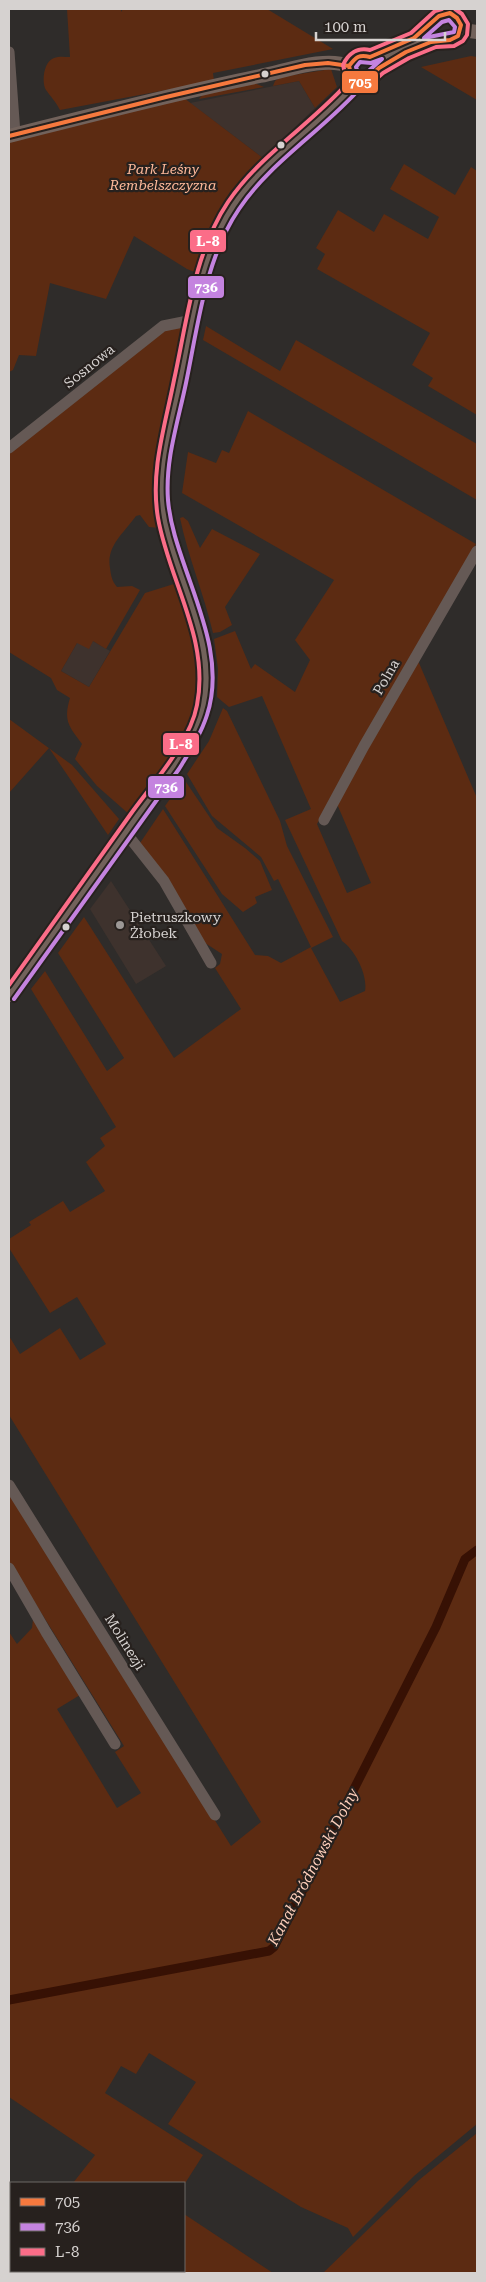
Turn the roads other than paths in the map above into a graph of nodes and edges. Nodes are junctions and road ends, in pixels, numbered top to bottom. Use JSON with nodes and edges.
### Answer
{"nodes":[{"id":1,"x":450,"y":11,"type":"edge"},
{"id":2,"x":435,"y":22,"type":"junction"},
{"id":3,"x":462,"y":30,"type":"junction"},
{"id":4,"x":477,"y":32,"type":"edge"},
{"id":5,"x":442,"y":39,"type":"junction"},
{"id":6,"x":9,"y":52,"type":"edge"},
{"id":7,"x":370,"y":57,"type":"junction"},
{"id":8,"x":349,"y":66,"type":"junction"},
{"id":9,"x":376,"y":71,"type":"junction"},
{"id":10,"x":358,"y":81,"type":"junction"},
{"id":11,"x":12,"y":135,"type":"edge"},
{"id":12,"x":193,"y":320,"type":"junction"},
{"id":13,"x":9,"y":448,"type":"edge"},
{"id":14,"x":477,"y":551,"type":"edge"},
{"id":15,"x":324,"y":820,"type":"dead end"},
{"id":16,"x":126,"y":832,"type":"junction"},
{"id":17,"x":211,"y":963,"type":"dead end"},
{"id":18,"x":9,"y":995,"type":"edge"},
{"id":19,"x":9,"y":1485,"type":"edge"},
{"id":20,"x":9,"y":1568,"type":"edge"},
{"id":21,"x":115,"y":1744,"type":"dead end"},
{"id":22,"x":215,"y":1815,"type":"dead end"}],
"edges":[{"from":1,"to":2,"type":"main road"},
{"from":1,"to":3,"type":"main road"},
{"from":2,"to":5,"type":"main road"},
{"from":2,"to":7,"type":"main road"},
{"from":3,"to":4,"type":"main road"},
{"from":3,"to":5,"type":"main road"},
{"from":5,"to":9,"type":"main road"},
{"from":6,"to":11,"type":"street"},
{"from":7,"to":8,"type":"main road"},
{"from":7,"to":9,"type":"main road"},
{"from":8,"to":10,"type":"main road"},
{"from":8,"to":11,"type":"main road"},
{"from":9,"to":10,"type":"main road"},
{"from":10,"to":12,"type":"main road"},
{"from":12,"to":13,"type":"street","name":"Sosnowa"},
{"from":12,"to":16,"type":"main road"},
{"from":14,"to":15,"type":"street","name":"Polna"},
{"from":16,"to":17,"type":"street"},
{"from":16,"to":18,"type":"main road"},
{"from":19,"to":22,"type":"street","name":"Molinezji"},
{"from":20,"to":21,"type":"street"}]}
